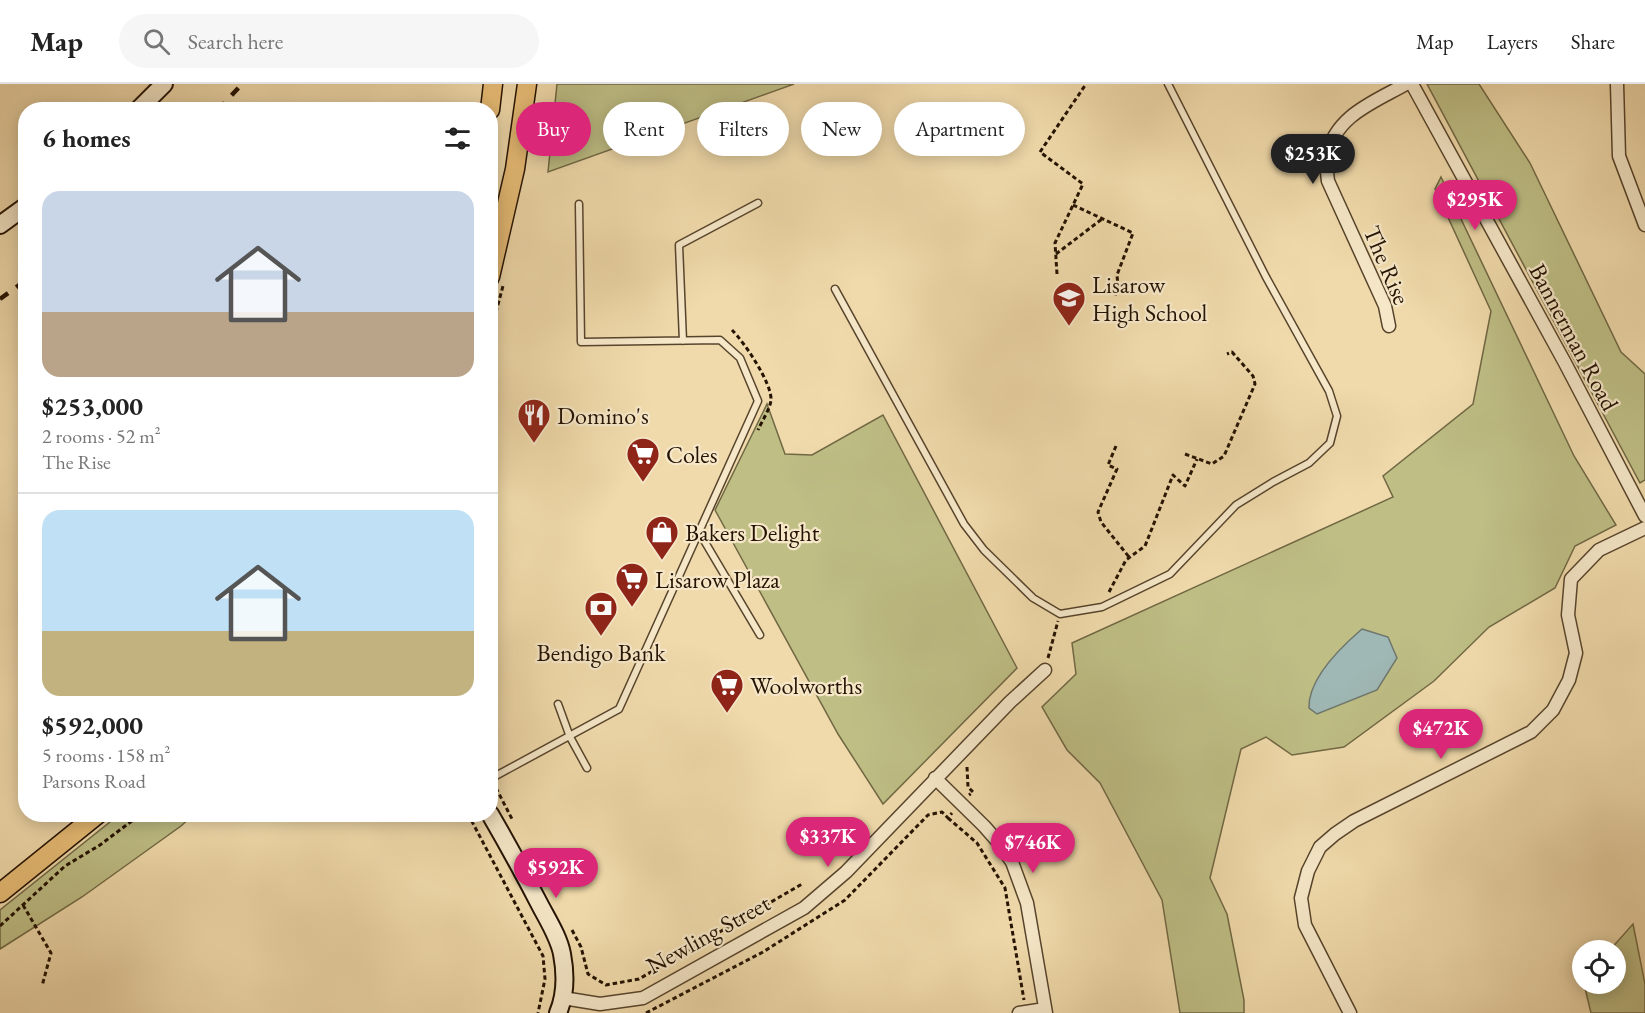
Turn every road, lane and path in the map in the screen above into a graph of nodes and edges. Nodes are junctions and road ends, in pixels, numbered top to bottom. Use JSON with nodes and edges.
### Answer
{"nodes":[{"id":1,"x":164,"y":84,"type":"edge"},
{"id":2,"x":493,"y":84,"type":"edge"},
{"id":3,"x":527,"y":84,"type":"edge"},
{"id":4,"x":1086,"y":84,"type":"edge"},
{"id":5,"x":1168,"y":84,"type":"edge"},
{"id":6,"x":1406,"y":84,"type":"edge"},
{"id":7,"x":1412,"y":84,"type":"edge"},
{"id":8,"x":1617,"y":84,"type":"edge"},
{"id":9,"x":146,"y":102,"type":"edge"},
{"id":10,"x":491,"y":102,"type":"edge"},
{"id":11,"x":758,"y":202,"type":"dead end"},
{"id":12,"x":579,"y":204,"type":"dead end"},
{"id":13,"x":1073,"y":205,"type":"junction"},
{"id":14,"x":18,"y":212,"type":"edge"},
{"id":15,"x":1102,"y":219,"type":"junction"},
{"id":16,"x":0,"y":225,"type":"edge"},
{"id":17,"x":1645,"y":225,"type":"edge"},
{"id":18,"x":498,"y":242,"type":"edge"},
{"id":19,"x":1056,"y":254,"type":"junction"},
{"id":20,"x":1057,"y":274,"type":"dead end"},
{"id":21,"x":835,"y":289,"type":"dead end"},
{"id":22,"x":1115,"y":296,"type":"dead end"},
{"id":23,"x":1389,"y":327,"type":"dead end"},
{"id":24,"x":683,"y":340,"type":"junction"},
{"id":25,"x":1227,"y":354,"type":"dead end"},
{"id":26,"x":1116,"y":446,"type":"dead end"},
{"id":27,"x":1185,"y":454,"type":"dead end"},
{"id":28,"x":1197,"y":459,"type":"junction"},
{"id":29,"x":1645,"y":516,"type":"edge"},
{"id":30,"x":1645,"y":528,"type":"edge"},
{"id":31,"x":699,"y":532,"type":"junction"},
{"id":32,"x":1129,"y":557,"type":"junction"},
{"id":33,"x":1101,"y":607,"type":"junction"},
{"id":34,"x":1060,"y":614,"type":"junction"},
{"id":35,"x":760,"y":635,"type":"dead end"},
{"id":36,"x":1045,"y":670,"type":"joint"},
{"id":37,"x":558,"y":704,"type":"dead end"},
{"id":38,"x":570,"y":737,"type":"junction"},
{"id":39,"x":587,"y":768,"type":"dead end"},
{"id":40,"x":498,"y":775,"type":"edge"},
{"id":41,"x":935,"y":778,"type":"junction"},
{"id":42,"x":498,"y":792,"type":"edge"},
{"id":43,"x":948,"y":818,"type":"dead end"},
{"id":44,"x":72,"y":822,"type":"edge"},
{"id":45,"x":88,"y":822,"type":"edge"},
{"id":46,"x":130,"y":822,"type":"edge"},
{"id":47,"x":472,"y":822,"type":"edge"},
{"id":48,"x":494,"y":822,"type":"edge"},
{"id":49,"x":518,"y":829,"type":"dead end"},
{"id":50,"x":0,"y":880,"type":"edge"},
{"id":51,"x":802,"y":884,"type":"dead end"},
{"id":52,"x":0,"y":893,"type":"edge"},
{"id":53,"x":23,"y":904,"type":"junction"},
{"id":54,"x":0,"y":926,"type":"edge"},
{"id":55,"x":570,"y":927,"type":"dead end"},
{"id":56,"x":42,"y":986,"type":"dead end"},
{"id":57,"x":561,"y":1005,"type":"edge"},
{"id":58,"x":1046,"y":1011,"type":"edge"},
{"id":59,"x":1023,"y":1012,"type":"edge"},
{"id":60,"x":538,"y":1013,"type":"edge"},
{"id":61,"x":1350,"y":1013,"type":"edge"}],
"edges":[{"from":1,"to":9,"type":"street"},
{"from":2,"to":10,"type":"main road"},
{"from":3,"to":18,"type":"main road"},
{"from":4,"to":13,"type":"path"},
{"from":5,"to":33,"type":"lane"},
{"from":6,"to":23,"type":"street","name":"The Rise"},
{"from":7,"to":29,"type":"street","name":"Bannerman Road"},
{"from":8,"to":17,"type":"street"},
{"from":11,"to":24,"type":"lane"},
{"from":12,"to":24,"type":"lane"},
{"from":13,"to":15,"type":"path"},
{"from":13,"to":19,"type":"path"},
{"from":14,"to":16,"type":"street"},
{"from":15,"to":19,"type":"path"},
{"from":15,"to":22,"type":"path"},
{"from":19,"to":20,"type":"path"},
{"from":21,"to":34,"type":"lane"},
{"from":24,"to":31,"type":"lane"},
{"from":25,"to":28,"type":"path"},
{"from":26,"to":32,"type":"path"},
{"from":27,"to":28,"type":"path"},
{"from":28,"to":32,"type":"path"},
{"from":30,"to":61,"type":"street"},
{"from":31,"to":35,"type":"lane"},
{"from":31,"to":38,"type":"lane"},
{"from":32,"to":33,"type":"path"},
{"from":33,"to":34,"type":"lane"},
{"from":34,"to":36,"type":"path"},
{"from":36,"to":41,"type":"street","name":"Newling Street"},
{"from":37,"to":38,"type":"lane"},
{"from":38,"to":39,"type":"lane"},
{"from":38,"to":40,"type":"lane"},
{"from":41,"to":57,"type":"street","name":"Newling Street"},
{"from":41,"to":58,"type":"street"},
{"from":42,"to":49,"type":"path"},
{"from":43,"to":59,"type":"path"},
{"from":44,"to":50,"type":"main road"},
{"from":45,"to":52,"type":"main road"},
{"from":46,"to":53,"type":"path"},
{"from":47,"to":60,"type":"path"},
{"from":48,"to":57,"type":"street"},
{"from":51,"to":55,"type":"path"},
{"from":53,"to":54,"type":"path"},
{"from":53,"to":56,"type":"path"},
{"from":58,"to":59,"type":"street"}]}
